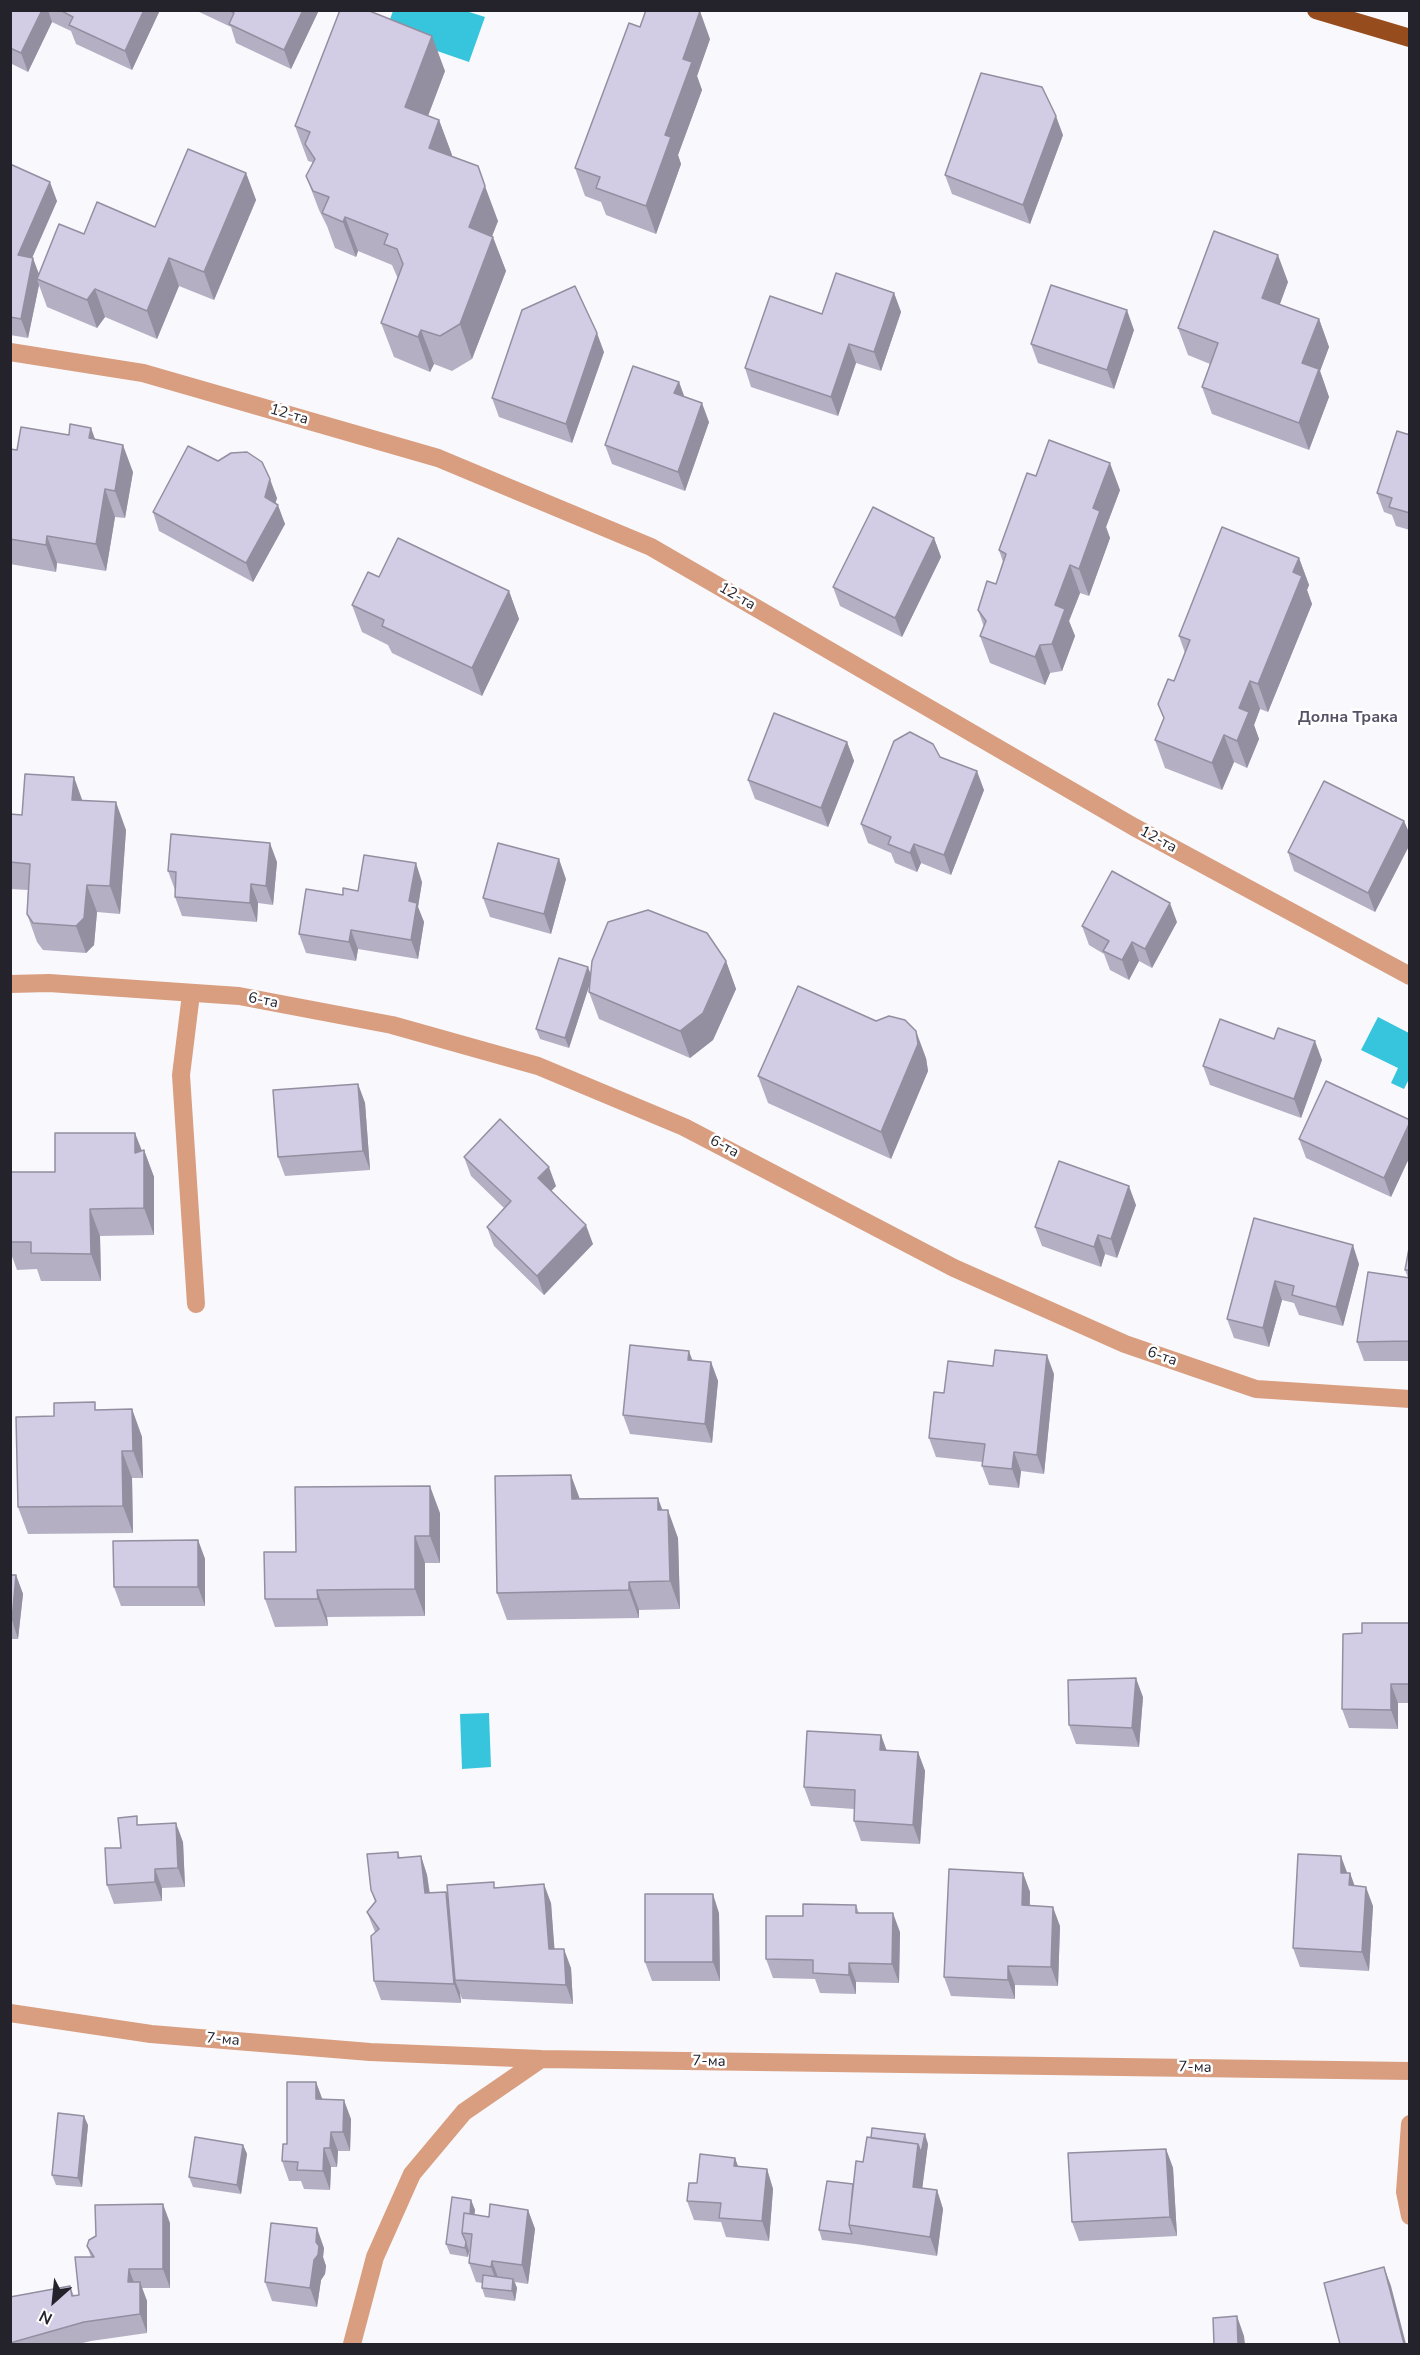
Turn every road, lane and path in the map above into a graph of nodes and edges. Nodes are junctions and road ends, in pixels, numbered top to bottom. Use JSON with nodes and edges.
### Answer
{"nodes":[{"id":1,"x":1316,"y":10,"type":"edge"},
{"id":2,"x":1410,"y":38,"type":"edge"},
{"id":3,"x":10,"y":352,"type":"edge"},
{"id":4,"x":1410,"y":976,"type":"edge"},
{"id":5,"x":10,"y":984,"type":"edge"},
{"id":6,"x":191,"y":994,"type":"junction"},
{"id":7,"x":196,"y":1304,"type":"dead end"},
{"id":8,"x":1410,"y":1399,"type":"edge"},
{"id":9,"x":10,"y":2013,"type":"edge"},
{"id":10,"x":541,"y":2060,"type":"junction"},
{"id":11,"x":1410,"y":2071,"type":"edge"},
{"id":12,"x":1410,"y":2124,"type":"edge"},
{"id":13,"x":1410,"y":2216,"type":"edge"},
{"id":14,"x":352,"y":2344,"type":"edge"}],
"edges":[{"from":1,"to":2,"type":"highway"},
{"from":3,"to":4,"type":"street","name":"12-та"},
{"from":5,"to":6,"type":"street","name":"6-та"},
{"from":6,"to":7,"type":"street"},
{"from":6,"to":8,"type":"street","name":"6-та"},
{"from":9,"to":10,"type":"street","name":"7-ма"},
{"from":10,"to":11,"type":"street","name":"7-ма"},
{"from":10,"to":14,"type":"street"},
{"from":12,"to":13,"type":"street"}]}
